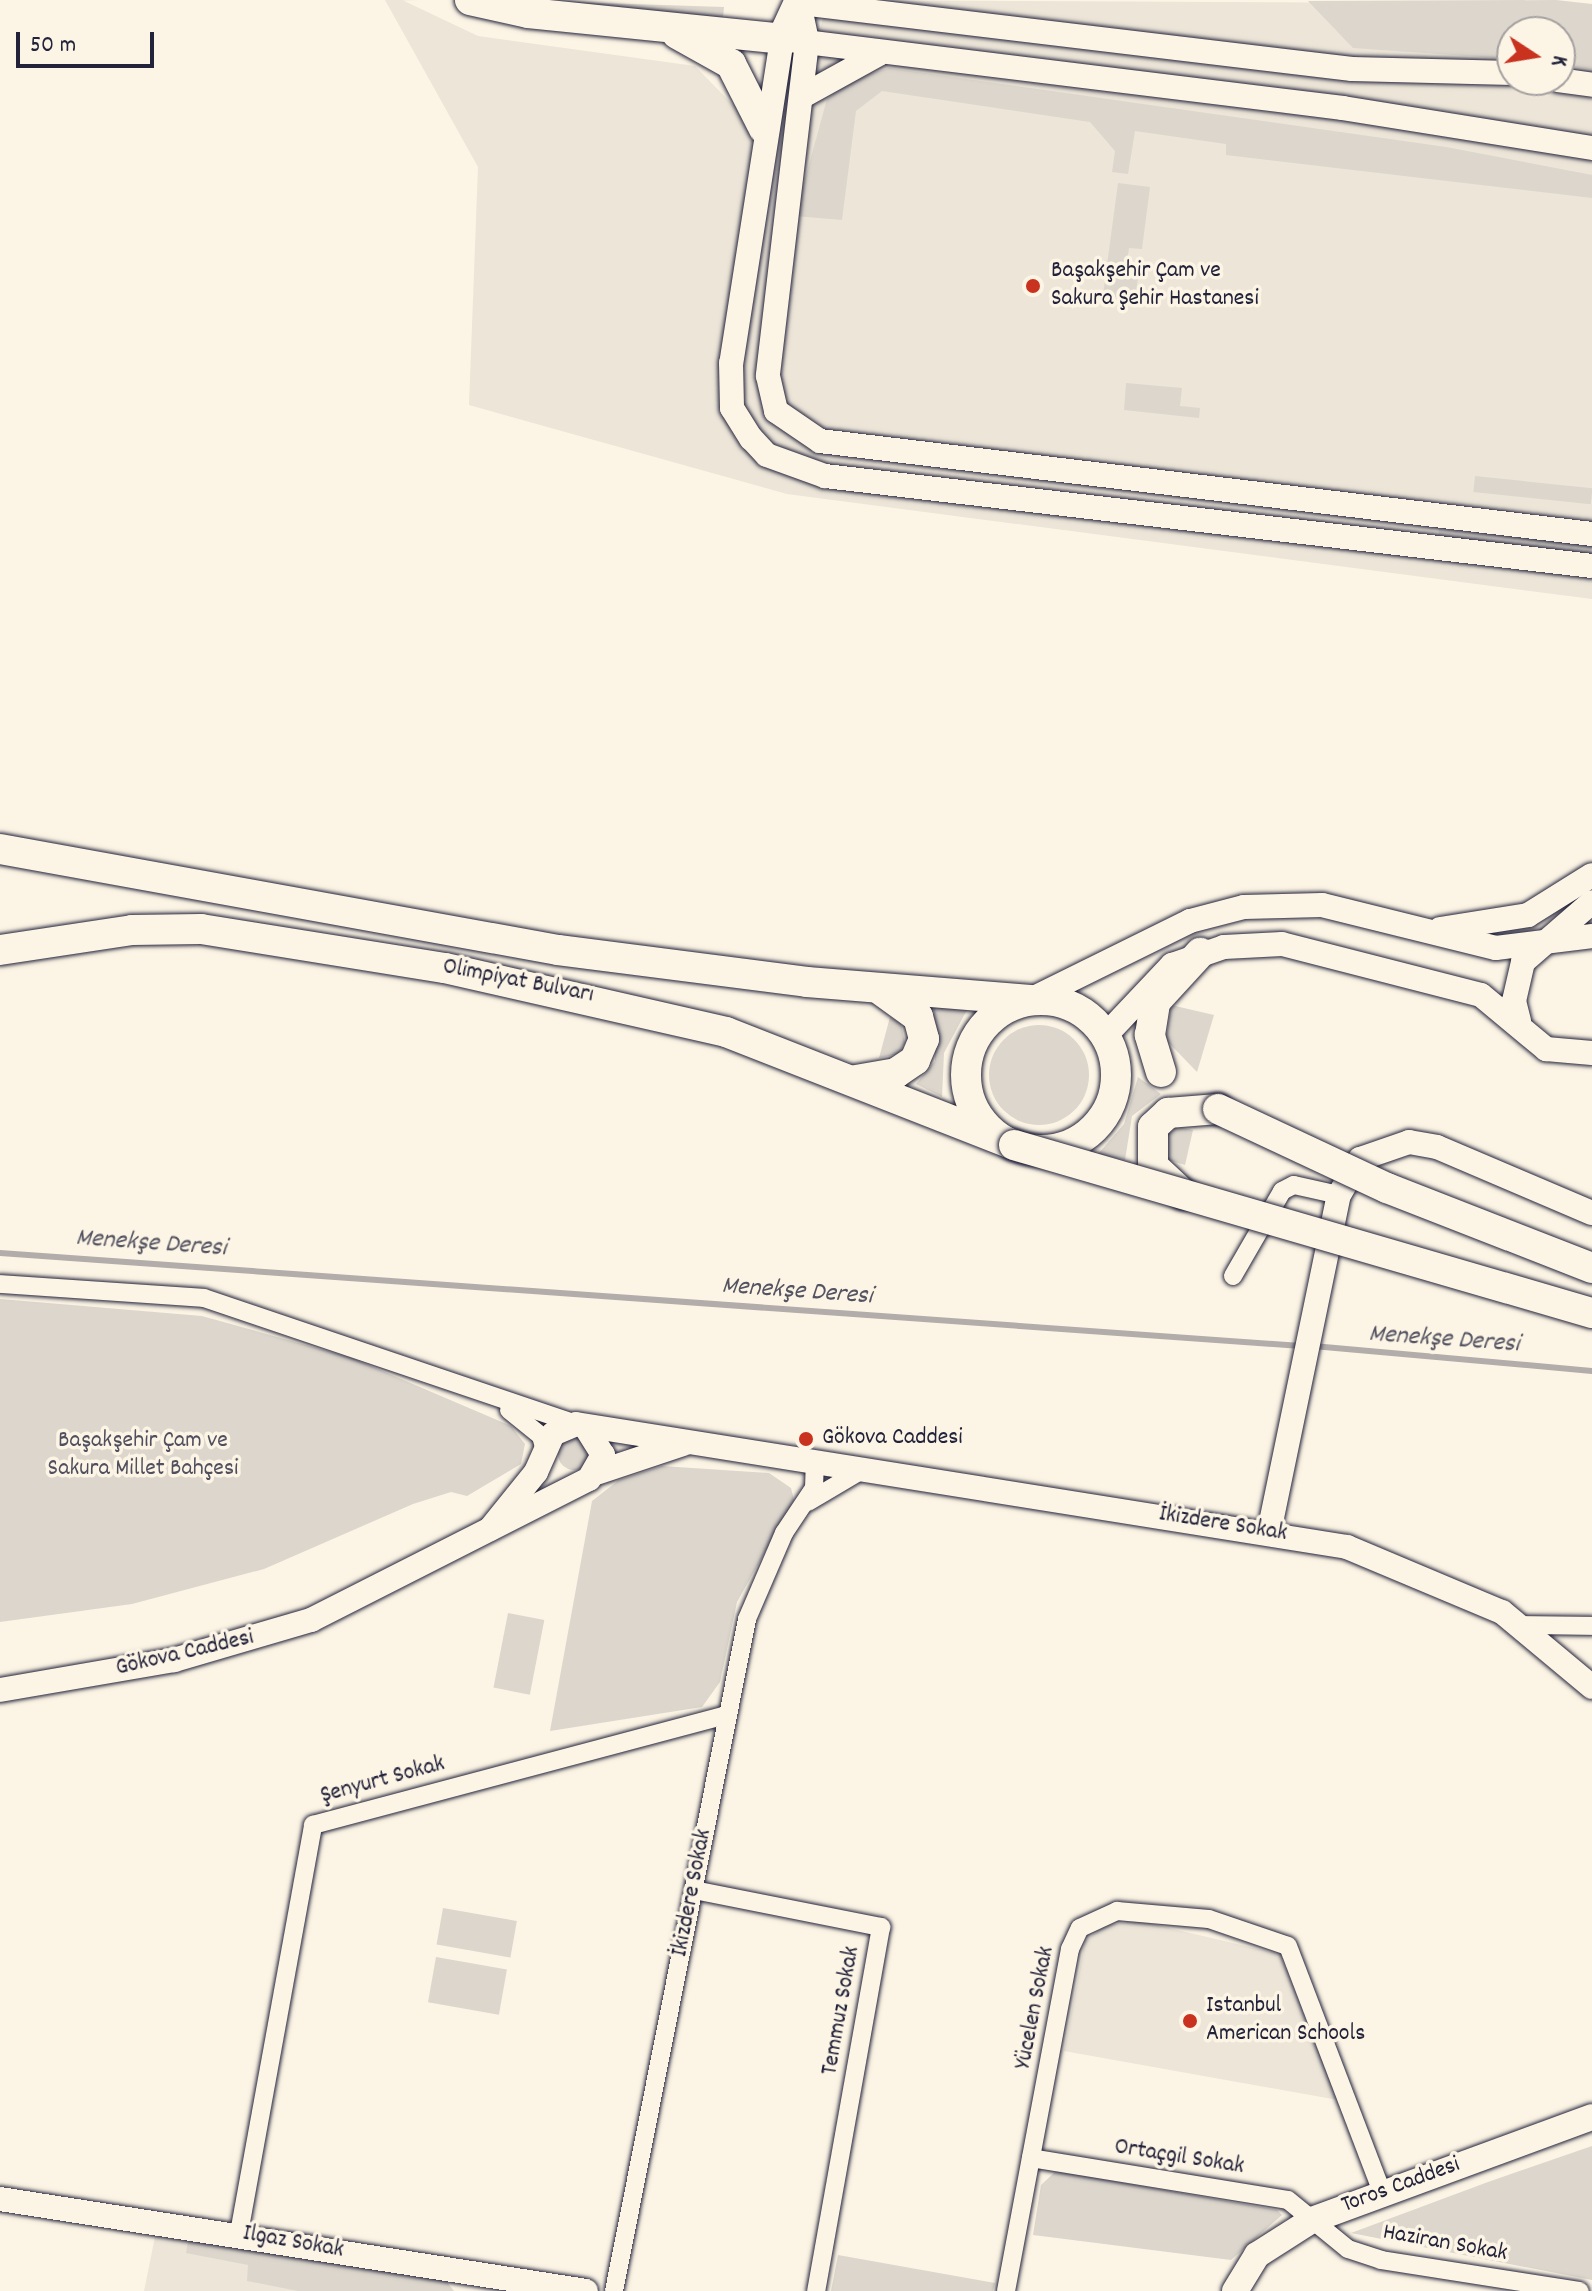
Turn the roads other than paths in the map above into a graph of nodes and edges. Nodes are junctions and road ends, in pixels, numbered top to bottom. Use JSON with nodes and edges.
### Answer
{"nodes":[{"id":1,"x":470,"y":0,"type":"edge"},
{"id":2,"x":792,"y":1,"type":"edge"},
{"id":3,"x":661,"y":27,"type":"junction"},
{"id":4,"x":795,"y":40,"type":"junction"},
{"id":5,"x":881,"y":53,"type":"junction"},
{"id":6,"x":1496,"y":73,"type":"edge"},
{"id":7,"x":801,"y":97,"type":"junction"},
{"id":8,"x":764,"y":129,"type":"junction"},
{"id":9,"x":1592,"y":148,"type":"edge"},
{"id":10,"x":936,"y":457,"type":"junction"},
{"id":11,"x":935,"y":488,"type":"junction"},
{"id":12,"x":1592,"y":534,"type":"edge"},
{"id":13,"x":1592,"y":566,"type":"edge"},
{"id":14,"x":4,"y":851,"type":"edge"},
{"id":15,"x":1592,"y":875,"type":"edge"},
{"id":16,"x":1592,"y":902,"type":"edge"},
{"id":17,"x":1409,"y":928,"type":"junction"},
{"id":18,"x":1592,"y":936,"type":"edge"},
{"id":19,"x":1553,"y":937,"type":"junction"},
{"id":20,"x":0,"y":950,"type":"edge"},
{"id":21,"x":1200,"y":953,"type":"junction"},
{"id":22,"x":876,"y":988,"type":"junction"},
{"id":23,"x":1030,"y":1000,"type":"junction"},
{"id":24,"x":1519,"y":1021,"type":"junction"},
{"id":25,"x":1105,"y":1036,"type":"junction"},
{"id":26,"x":1592,"y":1053,"type":"edge"},
{"id":27,"x":1161,"y":1072,"type":"junction"},
{"id":28,"x":856,"y":1080,"type":"junction"},
{"id":29,"x":1218,"y":1109,"type":"junction"},
{"id":30,"x":1014,"y":1145,"type":"junction"},
{"id":31,"x":1183,"y":1194,"type":"junction"},
{"id":32,"x":1339,"y":1195,"type":"junction"},
{"id":33,"x":1592,"y":1213,"type":"edge"},
{"id":34,"x":1592,"y":1268,"type":"edge"},
{"id":35,"x":1233,"y":1276,"type":"dead end"},
{"id":36,"x":0,"y":1284,"type":"edge"},
{"id":37,"x":1592,"y":1313,"type":"edge"},
{"id":38,"x":496,"y":1402,"type":"junction"},
{"id":39,"x":580,"y":1425,"type":"junction"},
{"id":40,"x":689,"y":1442,"type":"junction"},
{"id":41,"x":545,"y":1451,"type":"junction"},
{"id":42,"x":783,"y":1456,"type":"junction"},
{"id":43,"x":815,"y":1462,"type":"junction"},
{"id":44,"x":862,"y":1470,"type":"junction"},
{"id":45,"x":596,"y":1473,"type":"junction"},
{"id":46,"x":1278,"y":1476,"type":"junction"},
{"id":47,"x":572,"y":1484,"type":"junction"},
{"id":48,"x":803,"y":1506,"type":"junction"},
{"id":49,"x":1224,"y":1525,"type":"junction"},
{"id":50,"x":490,"y":1529,"type":"junction"},
{"id":51,"x":1269,"y":1532,"type":"junction"},
{"id":52,"x":1319,"y":1541,"type":"junction"},
{"id":53,"x":1523,"y":1625,"type":"junction"},
{"id":54,"x":1592,"y":1626,"type":"edge"},
{"id":55,"x":1592,"y":1687,"type":"edge"},
{"id":56,"x":0,"y":1690,"type":"edge"},
{"id":57,"x":727,"y":1715,"type":"junction"},
{"id":58,"x":694,"y":1890,"type":"junction"},
{"id":59,"x":1592,"y":2117,"type":"edge"},
{"id":60,"x":1031,"y":2158,"type":"junction"},
{"id":61,"x":1382,"y":2192,"type":"junction"},
{"id":62,"x":0,"y":2199,"type":"edge"},
{"id":63,"x":1312,"y":2220,"type":"junction"},
{"id":64,"x":239,"y":2233,"type":"junction"},
{"id":65,"x":507,"y":2286,"type":"edge"},
{"id":66,"x":586,"y":2291,"type":"edge"},
{"id":67,"x":614,"y":2291,"type":"edge"},
{"id":68,"x":816,"y":2291,"type":"edge"},
{"id":69,"x":1006,"y":2291,"type":"edge"},
{"id":70,"x":1235,"y":2291,"type":"edge"},
{"id":71,"x":1580,"y":2291,"type":"edge"}],
"edges":[{"from":1,"to":3,"type":"main road"},
{"from":2,"to":4,"type":"main road"},
{"from":2,"to":6,"type":"street"},
{"from":3,"to":4,"type":"main road"},
{"from":3,"to":8,"type":"main road"},
{"from":4,"to":5,"type":"street"},
{"from":4,"to":7,"type":"street"},
{"from":4,"to":8,"type":"street"},
{"from":5,"to":7,"type":"street"},
{"from":5,"to":9,"type":"street"},
{"from":7,"to":10,"type":"street"},
{"from":8,"to":11,"type":"street"},
{"from":10,"to":11,"type":"street"},
{"from":10,"to":12,"type":"street"},
{"from":11,"to":13,"type":"street"},
{"from":14,"to":22,"type":"main road"},
{"from":15,"to":17,"type":"street"},
{"from":16,"to":19,"type":"street"},
{"from":17,"to":19,"type":"street"},
{"from":17,"to":23,"type":"street"},
{"from":18,"to":19,"type":"street"},
{"from":19,"to":24,"type":"street"},
{"from":20,"to":28,"type":"main road","name":"Olimpiyat Bulvarı"},
{"from":21,"to":24,"type":"street"},
{"from":21,"to":25,"type":"street"},
{"from":21,"to":27,"type":"main road"},
{"from":22,"to":23,"type":"main road"},
{"from":22,"to":28,"type":"main road"},
{"from":23,"to":25,"type":"main road"},
{"from":23,"to":30,"type":"main road"},
{"from":24,"to":26,"type":"street"},
{"from":25,"to":27,"type":"main road"},
{"from":25,"to":30,"type":"main road","bridge":true},
{"from":27,"to":29,"type":"main road"},
{"from":28,"to":30,"type":"main road","name":"Olimpiyat Bulvarı"},
{"from":29,"to":31,"type":"main road"},
{"from":29,"to":34,"type":"main road","bridge":true},
{"from":30,"to":31,"type":"main road","bridge":true},
{"from":31,"to":37,"type":"main road","bridge":true},
{"from":32,"to":33,"type":"street"},
{"from":32,"to":35,"type":"street"},
{"from":32,"to":46,"type":"street"},
{"from":36,"to":38,"type":"street"},
{"from":38,"to":39,"type":"street"},
{"from":38,"to":41,"type":"street"},
{"from":39,"to":40,"type":"street","name":"Gökova Caddesi"},
{"from":39,"to":41,"type":"street","name":"Gökova Caddesi"},
{"from":39,"to":45,"type":"street"},
{"from":40,"to":42,"type":"street","name":"Gökova Caddesi"},
{"from":40,"to":45,"type":"street","name":"Gökova Caddesi"},
{"from":41,"to":47,"type":"street"},
{"from":41,"to":50,"type":"street","name":"Gökova Caddesi"},
{"from":42,"to":43,"type":"street","name":"Gökova Caddesi"},
{"from":42,"to":48,"type":"street"},
{"from":43,"to":44,"type":"street","name":"İkizdere Sokak"},
{"from":43,"to":48,"type":"street","name":"İkizdere Sokak"},
{"from":44,"to":48,"type":"street"},
{"from":44,"to":49,"type":"street","name":"İkizdere Sokak"},
{"from":45,"to":47,"type":"street","name":"Gökova Caddesi"},
{"from":46,"to":49,"type":"street"},
{"from":46,"to":51,"type":"street"},
{"from":46,"to":52,"type":"street"},
{"from":47,"to":50,"type":"street","name":"Gökova Caddesi"},
{"from":48,"to":57,"type":"street","name":"İkizdere Sokak"},
{"from":49,"to":51,"type":"street","name":"İkizdere Sokak"},
{"from":50,"to":56,"type":"street","name":"Gökova Caddesi"},
{"from":51,"to":52,"type":"street","name":"İkizdere Sokak"},
{"from":52,"to":53,"type":"street","name":"İkizdere Sokak"},
{"from":53,"to":54,"type":"street"},
{"from":53,"to":55,"type":"street","name":"İkizdere Sokak"},
{"from":57,"to":58,"type":"street","name":"İkizdere Sokak"},
{"from":57,"to":64,"type":"street","name":"Şenyurt Sokak"},
{"from":58,"to":67,"type":"street","name":"İkizdere Sokak"},
{"from":58,"to":68,"type":"street","name":"Temmuz Sokak"},
{"from":59,"to":61,"type":"main road","name":"Toros Caddesi"},
{"from":60,"to":61,"type":"street","name":"Yücelen Sokak"},
{"from":60,"to":63,"type":"street","name":"Ortaçgil Sokak"},
{"from":60,"to":69,"type":"street","name":"Yücelen Sokak"},
{"from":61,"to":63,"type":"main road","name":"Toros Caddesi"},
{"from":62,"to":64,"type":"street","name":"Ilgaz Sokak"},
{"from":63,"to":70,"type":"main road","name":"Toros Caddesi"},
{"from":63,"to":71,"type":"street","name":"Haziran Sokak"},
{"from":64,"to":65,"type":"street","name":"Ilgaz Sokak"},
{"from":65,"to":66,"type":"street","name":"Ilgaz Sokak"}]}
